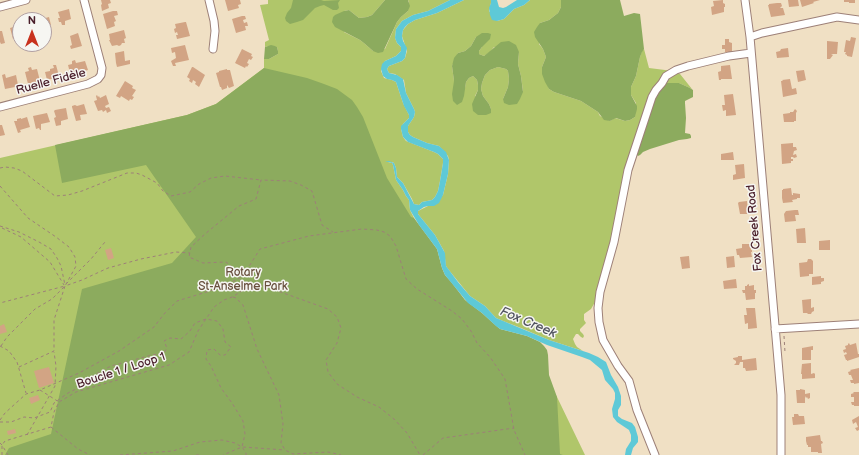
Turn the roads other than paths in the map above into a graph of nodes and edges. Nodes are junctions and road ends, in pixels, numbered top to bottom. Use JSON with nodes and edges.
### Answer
{"nodes":[{"id":1,"x":26,"y":0,"type":"edge"},
{"id":2,"x":84,"y":0,"type":"edge"},
{"id":3,"x":209,"y":0,"type":"edge"},
{"id":4,"x":745,"y":0,"type":"edge"},
{"id":5,"x":0,"y":7,"type":"edge"},
{"id":6,"x":859,"y":20,"type":"edge"},
{"id":7,"x":750,"y":37,"type":"junction"},
{"id":8,"x":213,"y":49,"type":"dead end"},
{"id":9,"x":751,"y":53,"type":"junction"},
{"id":10,"x":0,"y":107,"type":"edge"},
{"id":11,"x":859,"y":324,"type":"edge"},
{"id":12,"x":775,"y":329,"type":"junction"},
{"id":13,"x":655,"y":455,"type":"edge"},
{"id":14,"x":781,"y":455,"type":"edge"}],
"edges":[{"from":1,"to":5,"type":"street"},
{"from":2,"to":10,"type":"street","name":"Ruelle Fidèle"},
{"from":3,"to":8,"type":"street"},
{"from":4,"to":7,"type":"street","name":"Fox Creek Road"},
{"from":6,"to":7,"type":"street"},
{"from":7,"to":9,"type":"street","name":"Fox Creek Road"},
{"from":9,"to":12,"type":"street","name":"Fox Creek Road"},
{"from":9,"to":13,"type":"street"},
{"from":11,"to":12,"type":"street"},
{"from":12,"to":14,"type":"street","name":"Fox Creek Road"}]}
